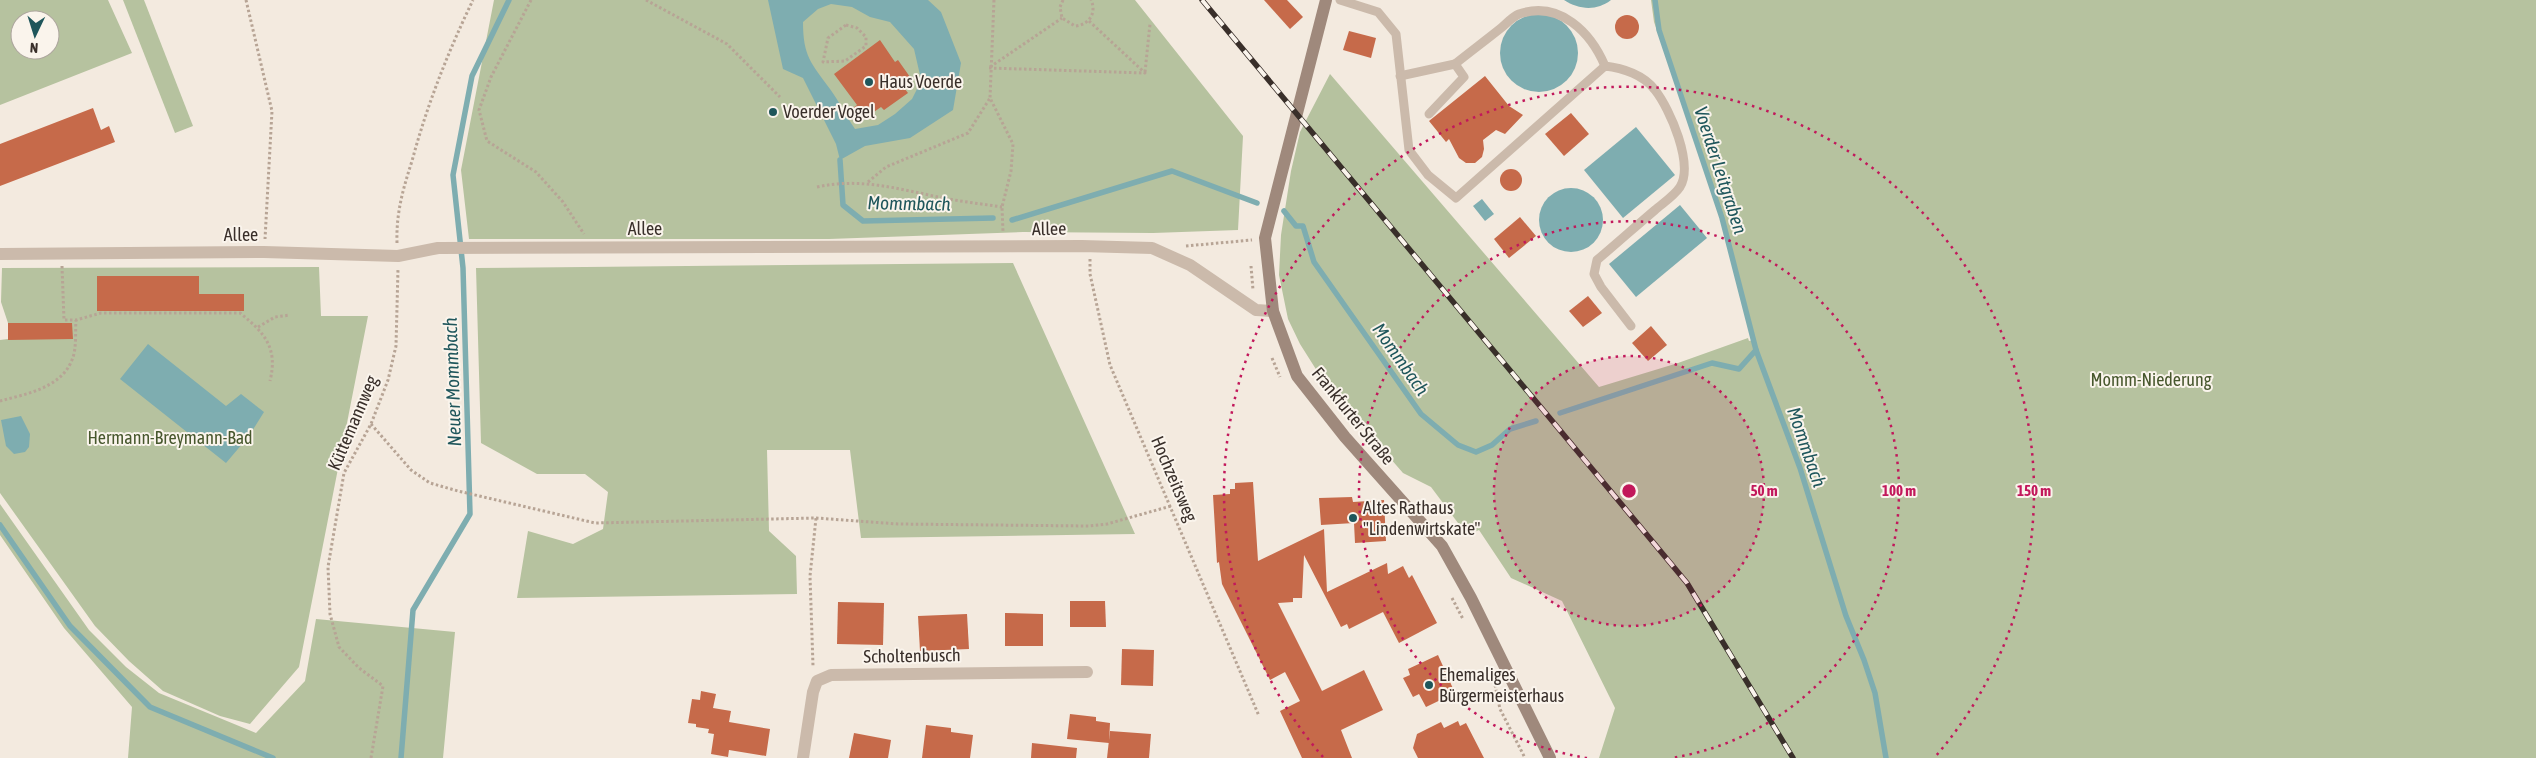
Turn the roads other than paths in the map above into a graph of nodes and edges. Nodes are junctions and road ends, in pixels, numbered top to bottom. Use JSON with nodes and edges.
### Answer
{"nodes":[{"id":1,"x":1326,"y":0,"type":"edge"},
{"id":2,"x":1340,"y":0,"type":"edge"},
{"id":3,"x":1455,"y":64,"type":"junction"},
{"id":4,"x":1605,"y":66,"type":"junction"},
{"id":5,"x":1400,"y":76,"type":"junction"},
{"id":6,"x":1429,"y":114,"type":"dead end"},
{"id":7,"x":0,"y":254,"type":"edge"},
{"id":8,"x":1273,"y":312,"type":"junction"},
{"id":9,"x":1631,"y":326,"type":"dead end"},
{"id":10,"x":1087,"y":672,"type":"dead end"},
{"id":11,"x":803,"y":758,"type":"edge"},
{"id":12,"x":1550,"y":758,"type":"edge"}],
"edges":[{"from":1,"to":8,"type":"main road","name":"Frankfurter Straße"},
{"from":2,"to":5,"type":"lane"},
{"from":3,"to":4,"type":"lane"},
{"from":3,"to":5,"type":"lane"},
{"from":3,"to":6,"type":"lane"},
{"from":4,"to":5,"type":"lane"},
{"from":4,"to":9,"type":"lane"},
{"from":7,"to":8,"type":"street","name":"Allee"},
{"from":8,"to":12,"type":"main road","name":"Frankfurter Straße"},
{"from":10,"to":11,"type":"street","name":"Scholtenbusch"}]}
